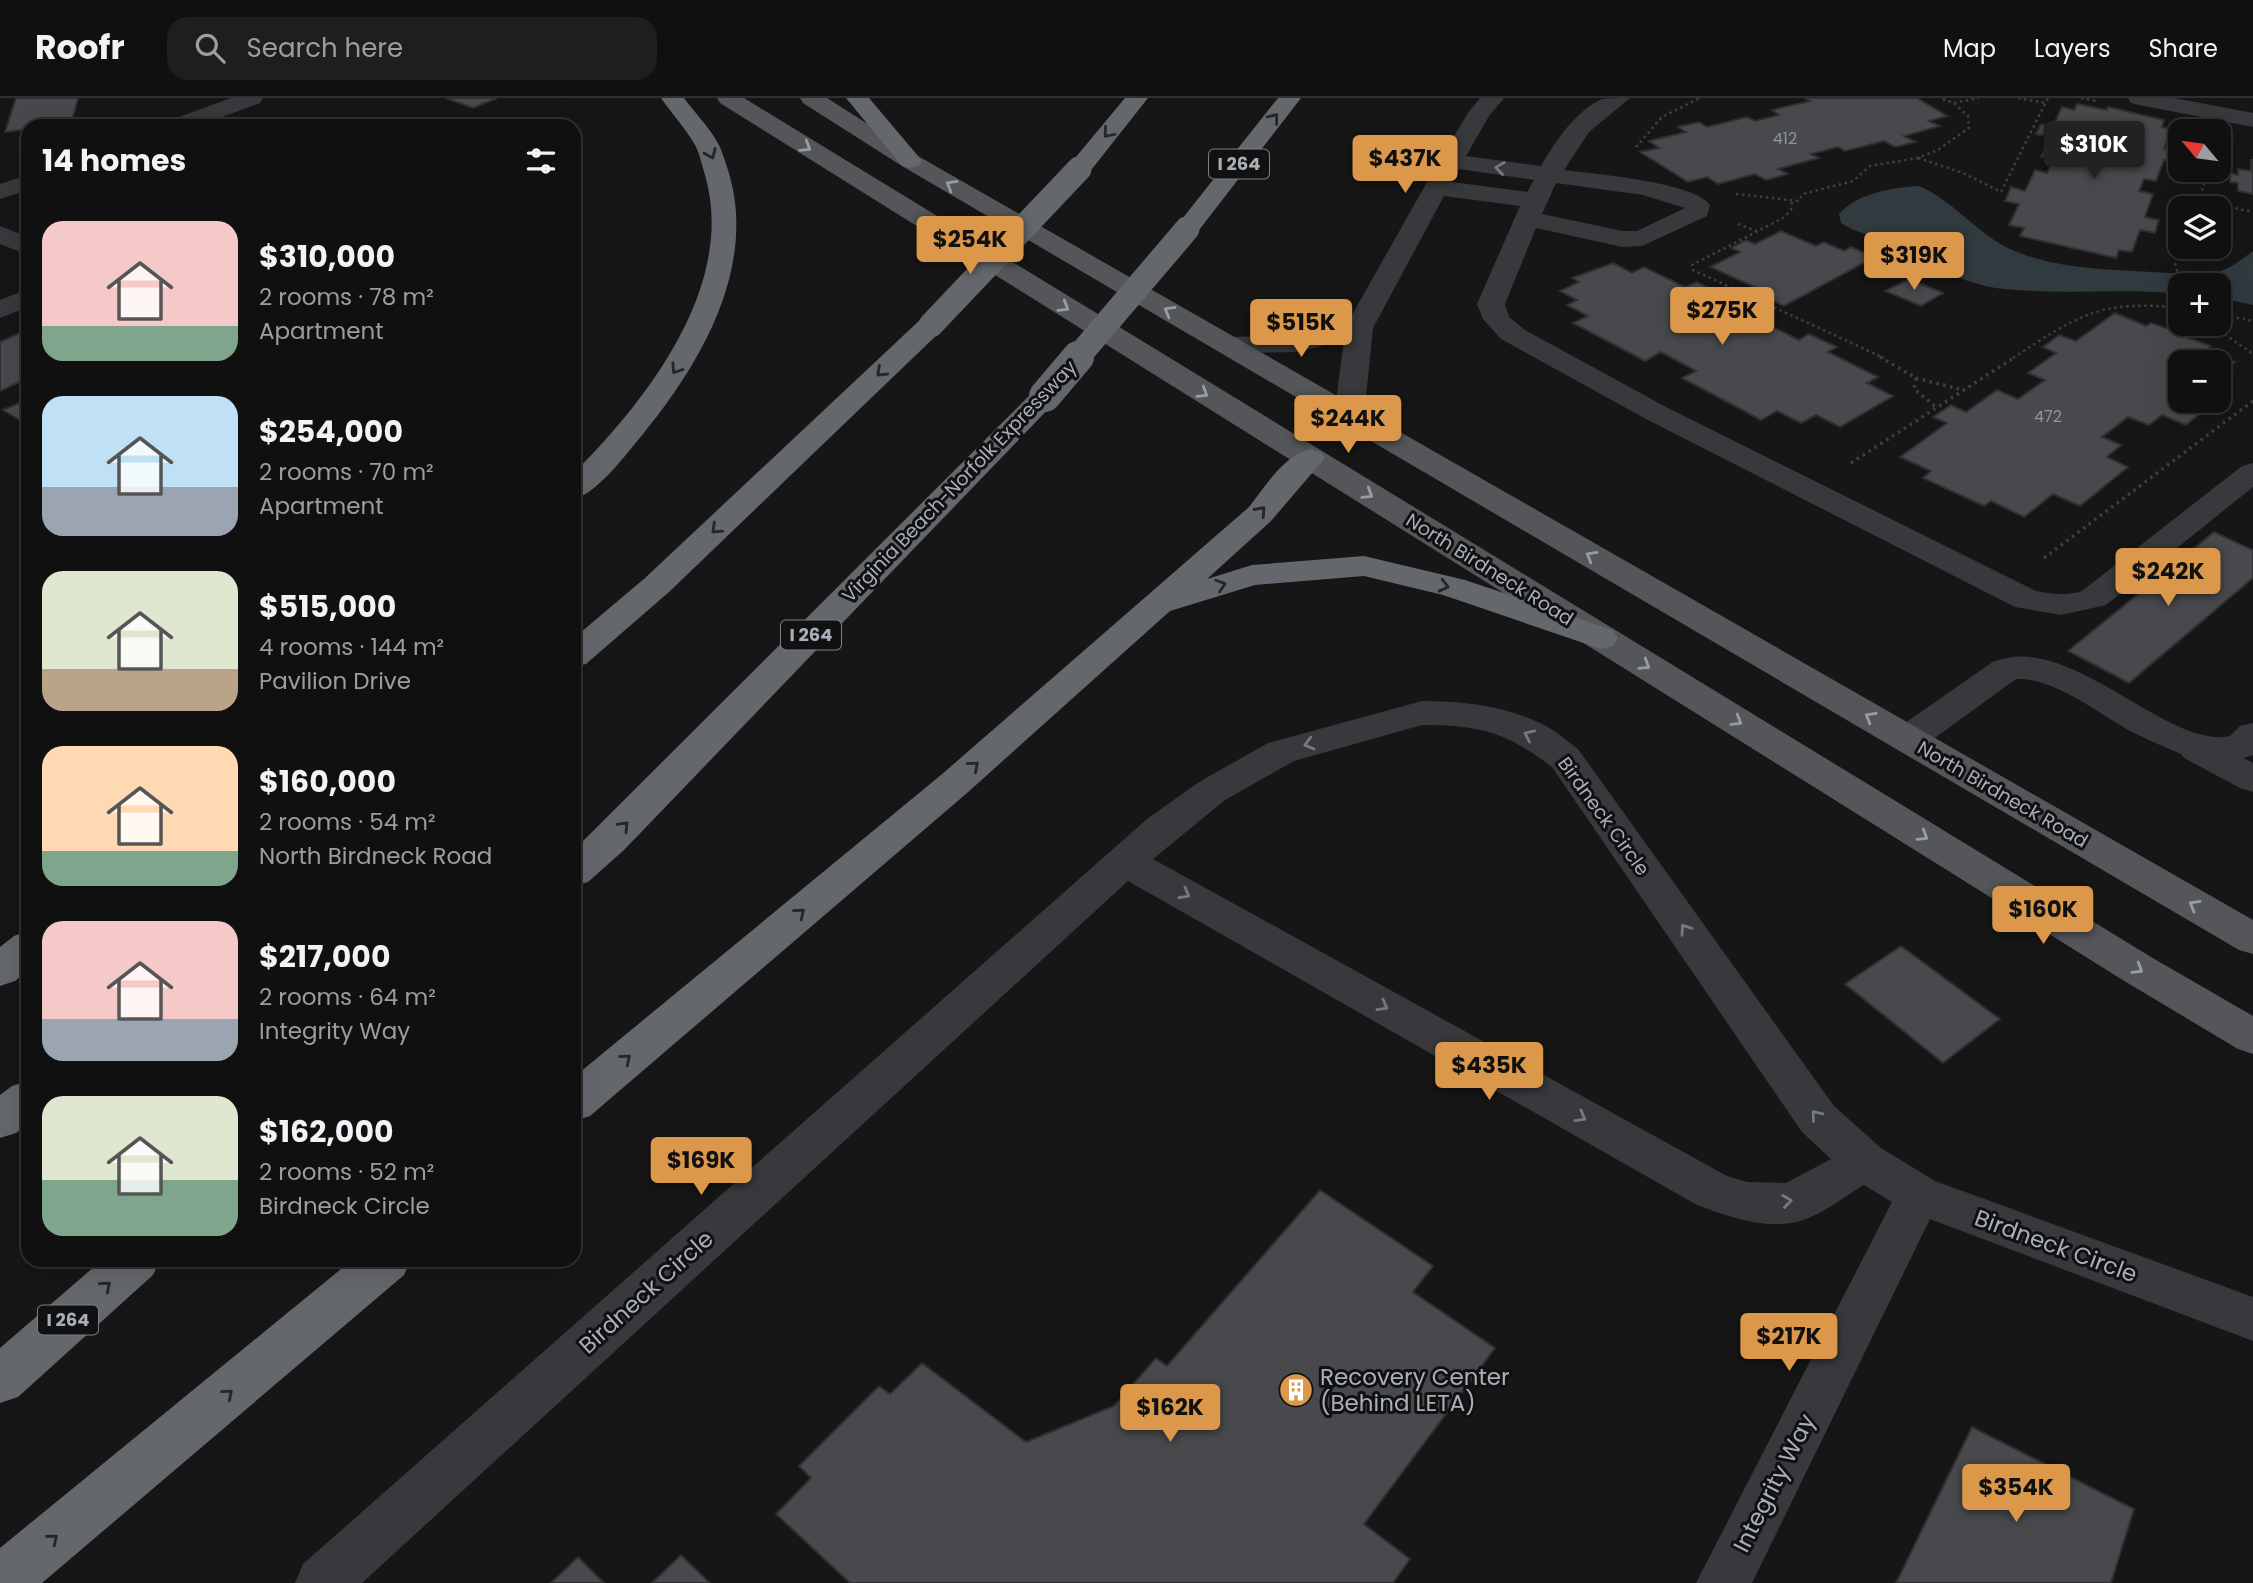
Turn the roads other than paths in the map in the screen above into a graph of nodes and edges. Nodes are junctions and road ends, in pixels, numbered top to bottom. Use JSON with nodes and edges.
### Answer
{"nodes":[{"id":1,"x":252,"y":98,"type":"edge"},
{"id":2,"x":672,"y":98,"type":"edge"},
{"id":3,"x":728,"y":98,"type":"edge"},
{"id":4,"x":811,"y":98,"type":"edge"},
{"id":5,"x":857,"y":98,"type":"edge"},
{"id":6,"x":1137,"y":98,"type":"edge"},
{"id":7,"x":1290,"y":98,"type":"edge"},
{"id":8,"x":1493,"y":98,"type":"edge"},
{"id":9,"x":1619,"y":98,"type":"edge"},
{"id":10,"x":2139,"y":98,"type":"edge"},
{"id":11,"x":195,"y":119,"type":"edge"},
{"id":12,"x":2253,"y":120,"type":"edge"},
{"id":13,"x":910,"y":161,"type":"junction"},
{"id":14,"x":1451,"y":161,"type":"junction"},
{"id":15,"x":1549,"y":174,"type":"junction"},
{"id":16,"x":21,"y":184,"type":"edge"},
{"id":17,"x":1436,"y":187,"type":"junction"},
{"id":18,"x":0,"y":192,"type":"edge"},
{"id":19,"x":1533,"y":210,"type":"junction"},
{"id":20,"x":0,"y":234,"type":"edge"},
{"id":21,"x":21,"y":244,"type":"edge"},
{"id":22,"x":21,"y":300,"type":"edge"},
{"id":23,"x":0,"y":310,"type":"edge"},
{"id":24,"x":1359,"y":328,"type":"junction"},
{"id":25,"x":1228,"y":345,"type":"junction"},
{"id":26,"x":1349,"y":416,"type":"junction"},
{"id":27,"x":1310,"y":458,"type":"junction"},
{"id":28,"x":2253,"y":472,"type":"edge"},
{"id":29,"x":581,"y":482,"type":"edge"},
{"id":30,"x":1156,"y":606,"type":"junction"},
{"id":31,"x":1601,"y":638,"type":"junction"},
{"id":32,"x":581,"y":650,"type":"edge"},
{"id":33,"x":2253,"y":735,"type":"edge"},
{"id":34,"x":1909,"y":739,"type":"junction"},
{"id":35,"x":2185,"y":744,"type":"junction"},
{"id":36,"x":2253,"y":779,"type":"edge"},
{"id":37,"x":1125,"y":861,"type":"junction"},
{"id":38,"x":581,"y":866,"type":"edge"},
{"id":39,"x":2253,"y":940,"type":"edge"},
{"id":40,"x":21,"y":953,"type":"edge"},
{"id":41,"x":0,"y":970,"type":"edge"},
{"id":42,"x":2253,"y":1037,"type":"edge"},
{"id":43,"x":581,"y":1097,"type":"edge"},
{"id":44,"x":21,"y":1104,"type":"edge"},
{"id":45,"x":0,"y":1120,"type":"edge"},
{"id":46,"x":1865,"y":1162,"type":"junction"},
{"id":47,"x":1919,"y":1195,"type":"junction"},
{"id":48,"x":128,"y":1267,"type":"edge"},
{"id":49,"x":379,"y":1267,"type":"edge"},
{"id":50,"x":2253,"y":1319,"type":"edge"},
{"id":51,"x":0,"y":1380,"type":"edge"},
{"id":52,"x":0,"y":1583,"type":"edge"},
{"id":53,"x":322,"y":1583,"type":"edge"},
{"id":54,"x":1723,"y":1583,"type":"edge"}],
"edges":[{"from":1,"to":11,"type":"street"},
{"from":2,"to":29,"type":"highway","one_way":true},
{"from":3,"to":27,"type":"main road","name":"North Birdneck Road","one_way":true},
{"from":4,"to":13,"type":"main road","name":"North Birdneck Road"},
{"from":5,"to":13,"type":"highway"},
{"from":6,"to":32,"type":"highway","one_way":true,"bridge":true},
{"from":38,"to":7,"type":"highway","name":"Virginia Beach-Norfolk Expressway","number":"I 264","one_way":true,"bridge":true},
{"from":8,"to":14,"type":"street"},
{"from":9,"to":15,"type":"street"},
{"from":10,"to":12,"type":"street"},
{"from":25,"to":13,"type":"main road","name":"North Birdneck Road","one_way":true},
{"from":15,"to":14,"type":"street","one_way":true},
{"from":14,"to":17,"type":"street"},
{"from":15,"to":19,"type":"street"},
{"from":15,"to":19,"type":"street"},
{"from":16,"to":18,"type":"street"},
{"from":17,"to":19,"type":"street"},
{"from":17,"to":24,"type":"street"},
{"from":19,"to":28,"type":"street"},
{"from":20,"to":21,"type":"street"},
{"from":22,"to":23,"type":"street"},
{"from":24,"to":25,"type":"street"},
{"from":24,"to":26,"type":"street"},
{"from":25,"to":26,"type":"main road","name":"North Birdneck Road"},
{"from":26,"to":27,"type":"main road"},
{"from":34,"to":26,"type":"main road","name":"North Birdneck Road","one_way":true},
{"from":30,"to":27,"type":"highway","one_way":true},
{"from":27,"to":31,"type":"main road","name":"North Birdneck Road","one_way":true},
{"from":30,"to":31,"type":"highway","one_way":true},
{"from":43,"to":30,"type":"highway","one_way":true},
{"from":31,"to":42,"type":"main road","name":"North Birdneck Road","one_way":true},
{"from":33,"to":35,"type":"street"},
{"from":34,"to":35,"type":"street"},
{"from":39,"to":34,"type":"main road","name":"North Birdneck Road","one_way":true},
{"from":35,"to":36,"type":"street"},
{"from":37,"to":46,"type":"street","one_way":true},
{"from":46,"to":37,"type":"street","name":"Birdneck Circle","one_way":true},
{"from":37,"to":53,"type":"street","name":"Birdneck Circle"},
{"from":40,"to":41,"type":"highway"},
{"from":44,"to":45,"type":"highway"},
{"from":46,"to":47,"type":"street","name":"Birdneck Circle"},
{"from":47,"to":50,"type":"street","name":"Birdneck Circle"},
{"from":47,"to":54,"type":"street","name":"Integrity Way"},
{"from":51,"to":48,"type":"highway","number":"I 264","one_way":true},
{"from":52,"to":49,"type":"highway","one_way":true}]}
